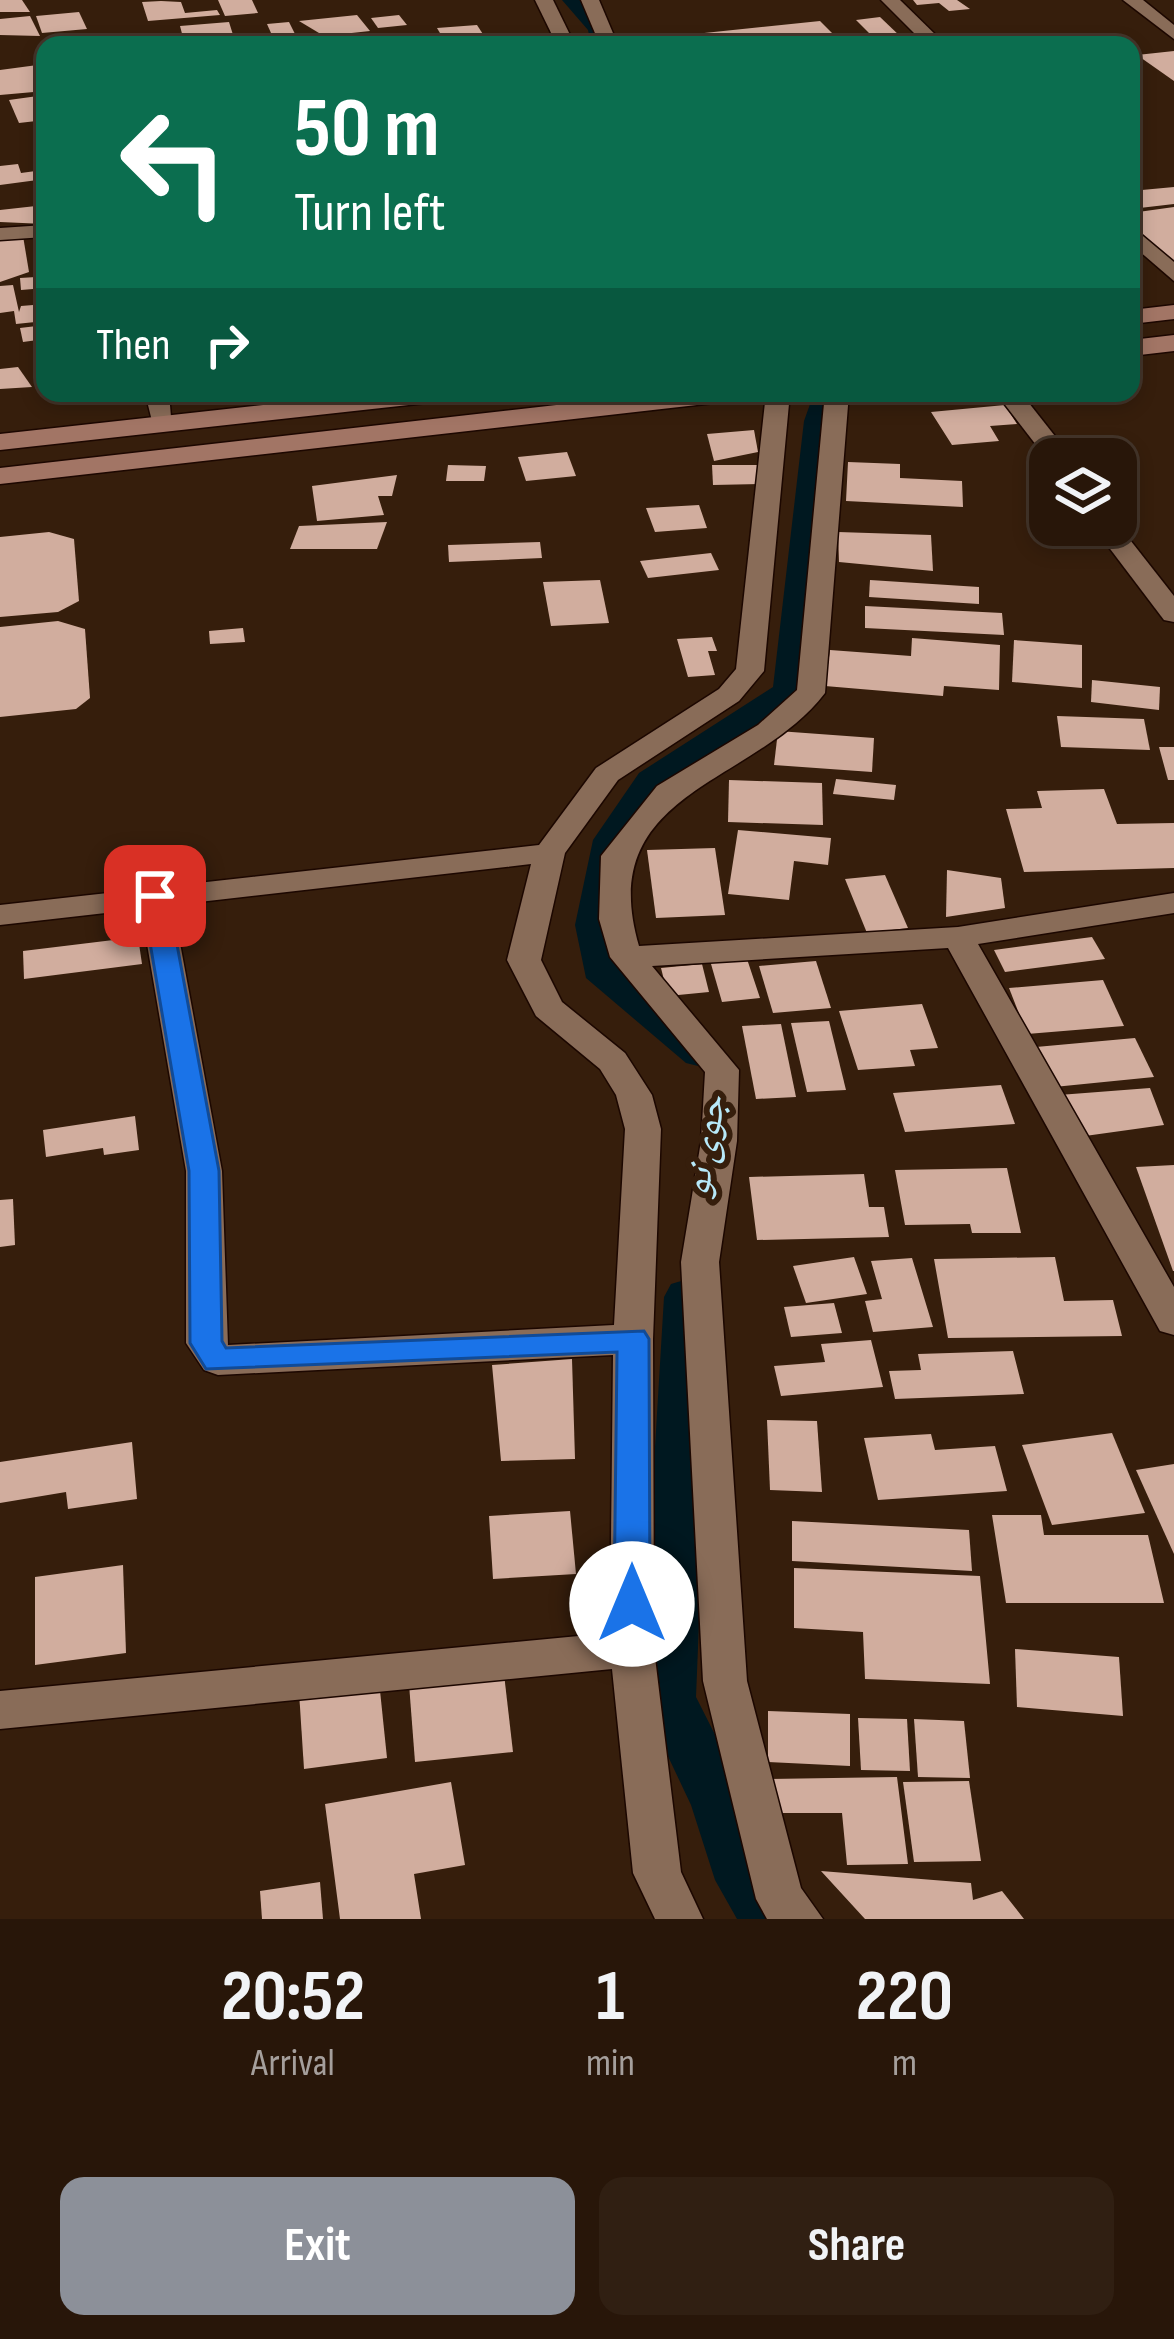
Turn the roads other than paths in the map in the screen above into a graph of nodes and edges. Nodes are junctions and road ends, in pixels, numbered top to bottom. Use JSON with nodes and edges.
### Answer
{"nodes":[{"id":1,"x":544,"y":0,"type":"edge"},
{"id":2,"x":590,"y":0,"type":"edge"},
{"id":3,"x":890,"y":0,"type":"edge"},
{"id":4,"x":1132,"y":0,"type":"edge"},
{"id":5,"x":1174,"y":34,"type":"edge"},
{"id":6,"x":562,"y":36,"type":"edge"},
{"id":7,"x":604,"y":36,"type":"edge"},
{"id":8,"x":928,"y":36,"type":"edge"},
{"id":9,"x":36,"y":232,"type":"edge"},
{"id":10,"x":0,"y":234,"type":"edge"},
{"id":11,"x":1140,"y":241,"type":"edge"},
{"id":12,"x":1174,"y":274,"type":"edge"},
{"id":13,"x":1174,"y":312,"type":"edge"},
{"id":14,"x":1140,"y":316,"type":"edge"},
{"id":15,"x":1174,"y":343,"type":"edge"},
{"id":16,"x":1140,"y":347,"type":"edge"},
{"id":17,"x":159,"y":402,"type":"edge"},
{"id":18,"x":363,"y":402,"type":"edge"},
{"id":19,"x":654,"y":402,"type":"edge"},
{"id":20,"x":777,"y":402,"type":"edge"},
{"id":21,"x":836,"y":402,"type":"edge"},
{"id":22,"x":1015,"y":402,"type":"edge"},
{"id":23,"x":163,"y":424,"type":"junction"},
{"id":24,"x":1043,"y":438,"type":"edge"},
{"id":25,"x":0,"y":442,"type":"edge"},
{"id":26,"x":0,"y":476,"type":"edge"},
{"id":27,"x":1121,"y":546,"type":"edge"},
{"id":28,"x":1174,"y":614,"type":"edge"},
{"id":29,"x":549,"y":853,"type":"junction"},
{"id":30,"x":155,"y":896,"type":"junction"},
{"id":31,"x":1174,"y":903,"type":"edge"},
{"id":32,"x":0,"y":915,"type":"edge"},
{"id":33,"x":958,"y":937,"type":"junction"},
{"id":34,"x":626,"y":957,"type":"junction"},
{"id":35,"x":1174,"y":1321,"type":"edge"},
{"id":36,"x":633,"y":1339,"type":"junction"},
{"id":37,"x":632,"y":1649,"type":"junction"},
{"id":38,"x":0,"y":1710,"type":"edge"},
{"id":39,"x":679,"y":1919,"type":"edge"},
{"id":40,"x":799,"y":1919,"type":"edge"}],
"edges":[{"from":1,"to":6,"type":"street"},
{"from":2,"to":7,"type":"street"},
{"from":3,"to":8,"type":"street"},
{"from":4,"to":5,"type":"street"},
{"from":9,"to":10,"type":"street"},
{"from":11,"to":12,"type":"street"},
{"from":13,"to":14,"type":"main road"},
{"from":15,"to":16,"type":"main road"},
{"from":17,"to":23,"type":"street"},
{"from":18,"to":23,"type":"main road"},
{"from":19,"to":26,"type":"main road"},
{"from":20,"to":29,"type":"street"},
{"from":21,"to":34,"type":"street"},
{"from":22,"to":24,"type":"street"},
{"from":23,"to":25,"type":"main road"},
{"from":27,"to":28,"type":"street"},
{"from":29,"to":30,"type":"street"},
{"from":29,"to":36,"type":"street"},
{"from":30,"to":32,"type":"street"},
{"from":30,"to":36,"type":"street"},
{"from":31,"to":33,"type":"street"},
{"from":33,"to":34,"type":"street"},
{"from":33,"to":35,"type":"street"},
{"from":34,"to":40,"type":"street"},
{"from":36,"to":37,"type":"street"},
{"from":37,"to":38,"type":"street"},
{"from":37,"to":39,"type":"street"}]}
